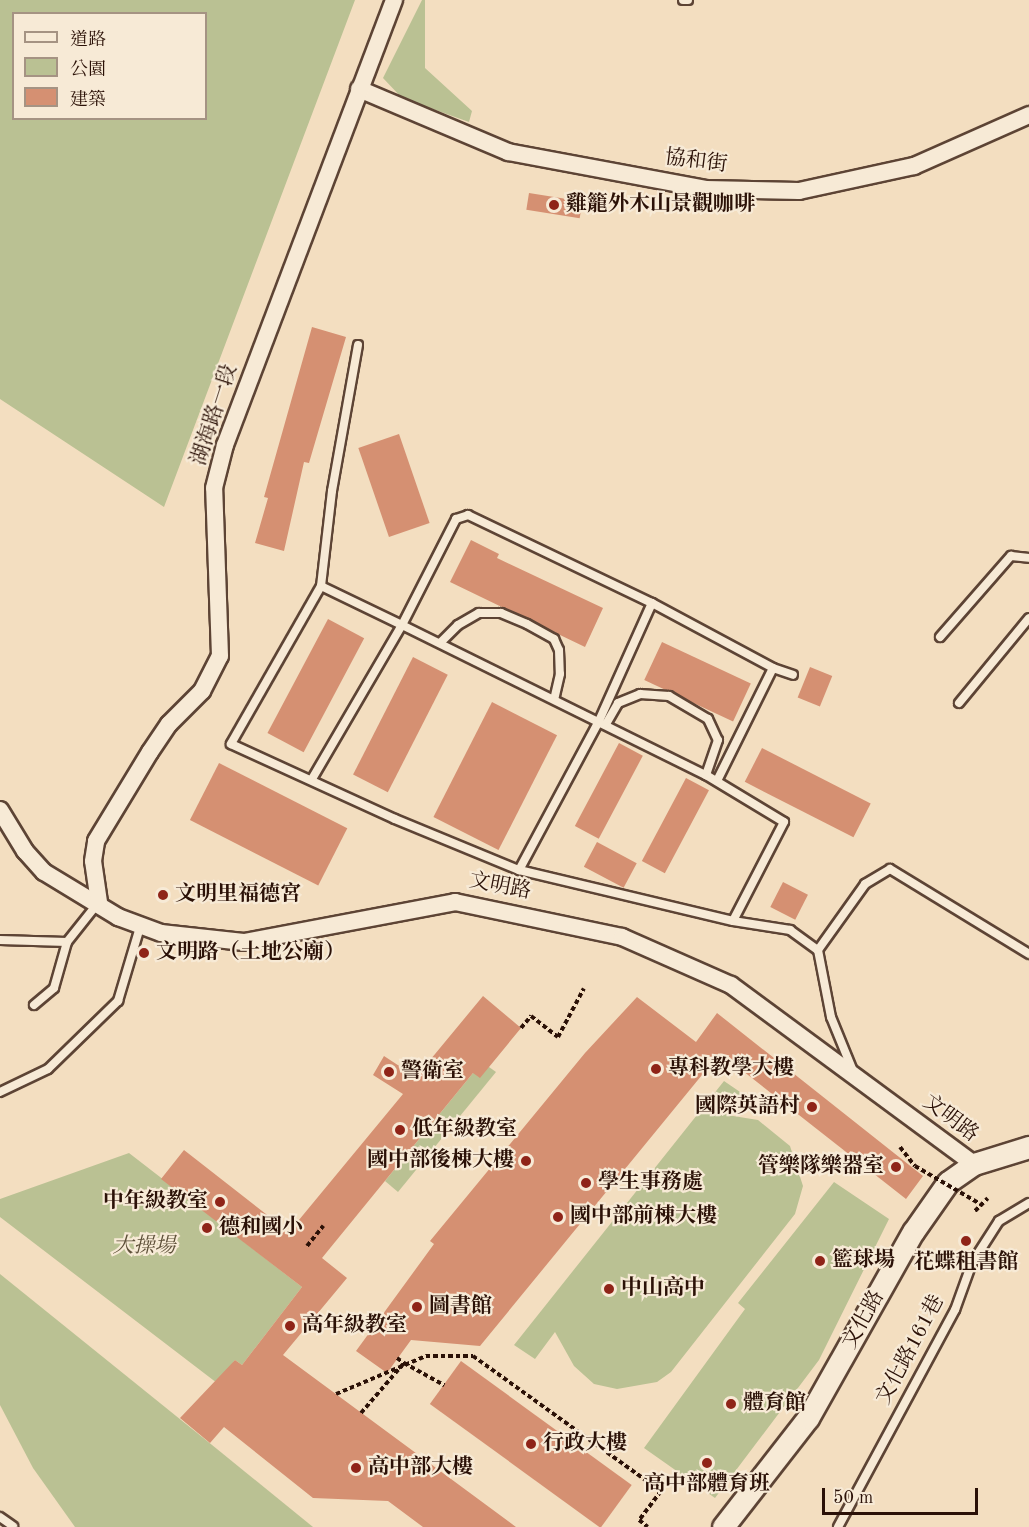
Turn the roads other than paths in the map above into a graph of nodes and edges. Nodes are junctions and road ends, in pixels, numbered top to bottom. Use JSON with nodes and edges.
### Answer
{"nodes":[{"id":1,"x":394,"y":0,"type":"edge"},
{"id":2,"x":682,"y":0,"type":"edge"},
{"id":3,"x":688,"y":0,"type":"edge"},
{"id":4,"x":358,"y":89,"type":"junction"},
{"id":5,"x":1029,"y":115,"type":"edge"},
{"id":6,"x":358,"y":345,"type":"dead end"},
{"id":7,"x":1029,"y":558,"type":"edge"},
{"id":8,"x":321,"y":586,"type":"junction"},
{"id":9,"x":652,"y":603,"type":"junction"},
{"id":10,"x":1029,"y":618,"type":"edge"},
{"id":11,"x":402,"y":625,"type":"junction"},
{"id":12,"x":940,"y":637,"type":"dead end"},
{"id":13,"x":440,"y":644,"type":"junction"},
{"id":14,"x":773,"y":668,"type":"junction"},
{"id":15,"x":793,"y":675,"type":"dead end"},
{"id":16,"x":554,"y":699,"type":"junction"},
{"id":17,"x":959,"y":702,"type":"dead end"},
{"id":18,"x":603,"y":723,"type":"junction"},
{"id":19,"x":706,"y":775,"type":"junction"},
{"id":20,"x":312,"y":779,"type":"junction"},
{"id":21,"x":717,"y":781,"type":"junction"},
{"id":22,"x":0,"y":810,"type":"edge"},
{"id":23,"x":519,"y":870,"type":"junction"},
{"id":24,"x":99,"y":902,"type":"junction"},
{"id":25,"x":733,"y":921,"type":"junction"},
{"id":26,"x":140,"y":927,"type":"junction"},
{"id":27,"x":0,"y":940,"type":"edge"},
{"id":28,"x":67,"y":942,"type":"junction"},
{"id":29,"x":818,"y":950,"type":"junction"},
{"id":30,"x":1029,"y":954,"type":"edge"},
{"id":31,"x":34,"y":1005,"type":"dead end"},
{"id":32,"x":856,"y":1077,"type":"junction"},
{"id":33,"x":0,"y":1092,"type":"edge"},
{"id":34,"x":1029,"y":1147,"type":"edge"},
{"id":35,"x":974,"y":1164,"type":"junction"},
{"id":36,"x":1029,"y":1203,"type":"edge"},
{"id":37,"x":0,"y":1517,"type":"edge"},
{"id":38,"x":13,"y":1526,"type":"edge"},
{"id":39,"x":723,"y":1527,"type":"edge"},
{"id":40,"x":838,"y":1527,"type":"edge"}],
"edges":[{"from":1,"to":4,"type":"street","name":"湖海路一段"},
{"from":2,"to":3,"type":"lane"},
{"from":4,"to":5,"type":"street","name":"協和街"},
{"from":4,"to":24,"type":"street","name":"湖海路一段"},
{"from":6,"to":8,"type":"lane"},
{"from":7,"to":12,"type":"lane"},
{"from":8,"to":11,"type":"lane"},
{"from":8,"to":20,"type":"lane"},
{"from":9,"to":11,"type":"lane"},
{"from":9,"to":14,"type":"lane"},
{"from":9,"to":18,"type":"lane"},
{"from":10,"to":17,"type":"lane"},
{"from":11,"to":13,"type":"lane"},
{"from":11,"to":20,"type":"lane"},
{"from":13,"to":16,"type":"lane"},
{"from":13,"to":16,"type":"lane"},
{"from":14,"to":15,"type":"lane"},
{"from":14,"to":21,"type":"lane"},
{"from":16,"to":18,"type":"lane"},
{"from":18,"to":19,"type":"lane"},
{"from":18,"to":19,"type":"lane"},
{"from":18,"to":23,"type":"lane"},
{"from":19,"to":21,"type":"lane"},
{"from":20,"to":23,"type":"lane"},
{"from":21,"to":25,"type":"lane"},
{"from":22,"to":24,"type":"street","name":"文明路"},
{"from":23,"to":25,"type":"lane"},
{"from":24,"to":26,"type":"street","name":"文明路"},
{"from":24,"to":28,"type":"lane"},
{"from":25,"to":29,"type":"lane"},
{"from":26,"to":32,"type":"street","name":"文明路"},
{"from":26,"to":33,"type":"lane"},
{"from":27,"to":28,"type":"lane"},
{"from":28,"to":31,"type":"lane"},
{"from":29,"to":30,"type":"lane"},
{"from":29,"to":32,"type":"lane"},
{"from":32,"to":35,"type":"street","name":"文明路"},
{"from":34,"to":35,"type":"street","name":"文化路"},
{"from":35,"to":39,"type":"street","name":"文化路"},
{"from":36,"to":40,"type":"lane","name":"文化路161巷"},
{"from":37,"to":38,"type":"lane"}]}
